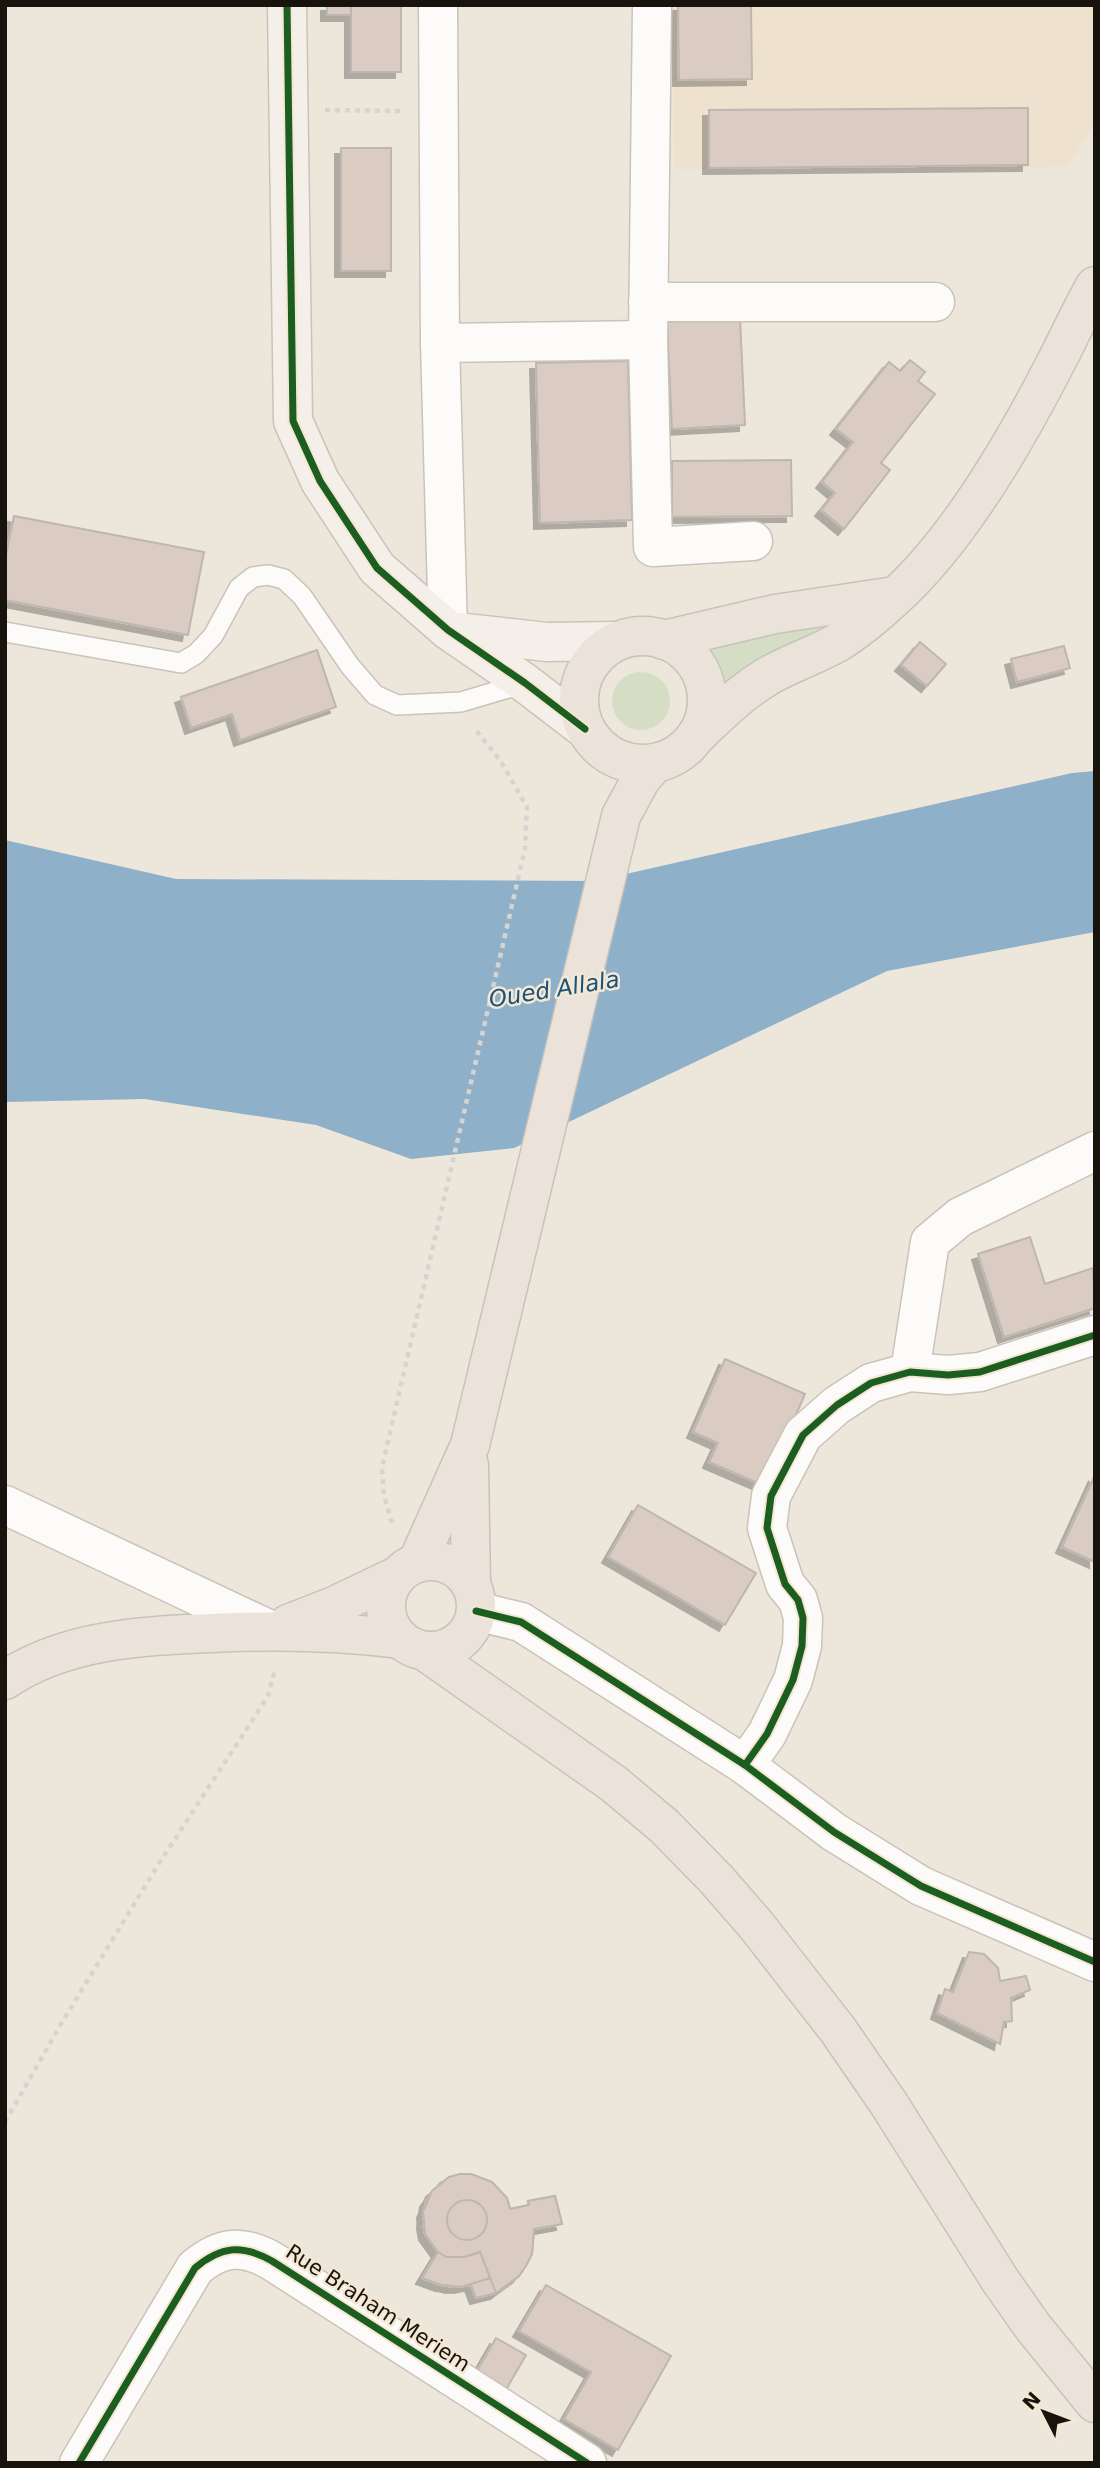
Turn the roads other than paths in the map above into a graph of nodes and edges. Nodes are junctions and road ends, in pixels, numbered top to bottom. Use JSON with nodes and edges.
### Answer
{"nodes":[{"id":1,"x":287,"y":5,"type":"edge"},
{"id":2,"x":438,"y":5,"type":"edge"},
{"id":3,"x":652,"y":5,"type":"edge"},
{"id":4,"x":1095,"y":286,"type":"edge"},
{"id":5,"x":648,"y":302,"type":"junction"},
{"id":6,"x":935,"y":302,"type":"dead end"},
{"id":7,"x":648,"y":340,"type":"junction"},
{"id":8,"x":440,"y":344,"type":"junction"},
{"id":9,"x":753,"y":541,"type":"dead end"},
{"id":10,"x":897,"y":595,"type":"junction"},
{"id":11,"x":448,"y":631,"type":"junction"},
{"id":12,"x":5,"y":632,"type":"edge"},
{"id":13,"x":664,"y":640,"type":"junction"},
{"id":14,"x":615,"y":641,"type":"junction"},
{"id":15,"x":525,"y":682,"type":"junction"},
{"id":16,"x":590,"y":736,"type":"junction"},
{"id":17,"x":696,"y":736,"type":"junction"},
{"id":18,"x":655,"y":763,"type":"junction"},
{"id":19,"x":615,"y":837,"type":"junction"},
{"id":20,"x":1095,"y":1151,"type":"edge"},
{"id":21,"x":1095,"y":1335,"type":"edge"},
{"id":22,"x":909,"y":1372,"type":"junction"},
{"id":23,"x":470,"y":1445,"type":"junction"},
{"id":24,"x":5,"y":1505,"type":"edge"},
{"id":25,"x":408,"y":1568,"type":"junction"},
{"id":26,"x":473,"y":1607,"type":"junction"},
{"id":27,"x":270,"y":1630,"type":"junction"},
{"id":28,"x":413,"y":1645,"type":"junction"},
{"id":29,"x":5,"y":1680,"type":"edge"},
{"id":30,"x":529,"y":1724,"type":"junction"},
{"id":31,"x":745,"y":1765,"type":"junction"},
{"id":32,"x":1095,"y":1962,"type":"edge"},
{"id":33,"x":1095,"y":2403,"type":"edge"},
{"id":34,"x":90,"y":2459,"type":"edge"},
{"id":35,"x":587,"y":2463,"type":"edge"}],
"edges":[{"from":1,"to":11,"type":"street"},
{"from":2,"to":8,"type":"street"},
{"from":3,"to":5,"type":"street"},
{"from":4,"to":10,"type":"main road"},
{"from":5,"to":6,"type":"street"},
{"from":5,"to":7,"type":"street"},
{"from":7,"to":8,"type":"street"},
{"from":7,"to":9,"type":"street"},
{"from":8,"to":11,"type":"street"},
{"from":10,"to":13,"type":"main road"},
{"from":10,"to":17,"type":"main road"},
{"from":11,"to":14,"type":"street"},
{"from":11,"to":15,"type":"street"},
{"from":12,"to":15,"type":"lane"},
{"from":13,"to":14,"type":"main road"},
{"from":13,"to":17,"type":"main road"},
{"from":14,"to":16,"type":"main road"},
{"from":15,"to":16,"type":"street"},
{"from":16,"to":18,"type":"main road"},
{"from":16,"to":19,"type":"main road"},
{"from":17,"to":18,"type":"main road"},
{"from":18,"to":19,"type":"main road"},
{"from":19,"to":23,"type":"main road"},
{"from":20,"to":22,"type":"street"},
{"from":21,"to":22,"type":"street"},
{"from":22,"to":31,"type":"street"},
{"from":23,"to":25,"type":"main road"},
{"from":23,"to":26,"type":"main road"},
{"from":24,"to":27,"type":"street"},
{"from":25,"to":26,"type":"main road"},
{"from":25,"to":27,"type":"main road"},
{"from":25,"to":28,"type":"main road"},
{"from":26,"to":28,"type":"main road"},
{"from":26,"to":30,"type":"main road"},
{"from":26,"to":31,"type":"street"},
{"from":27,"to":28,"type":"main road"},
{"from":27,"to":29,"type":"main road"},
{"from":28,"to":30,"type":"main road"},
{"from":30,"to":33,"type":"main road"},
{"from":31,"to":32,"type":"street"},
{"from":34,"to":35,"type":"street","name":"Rue Braham Meriem"}]}
